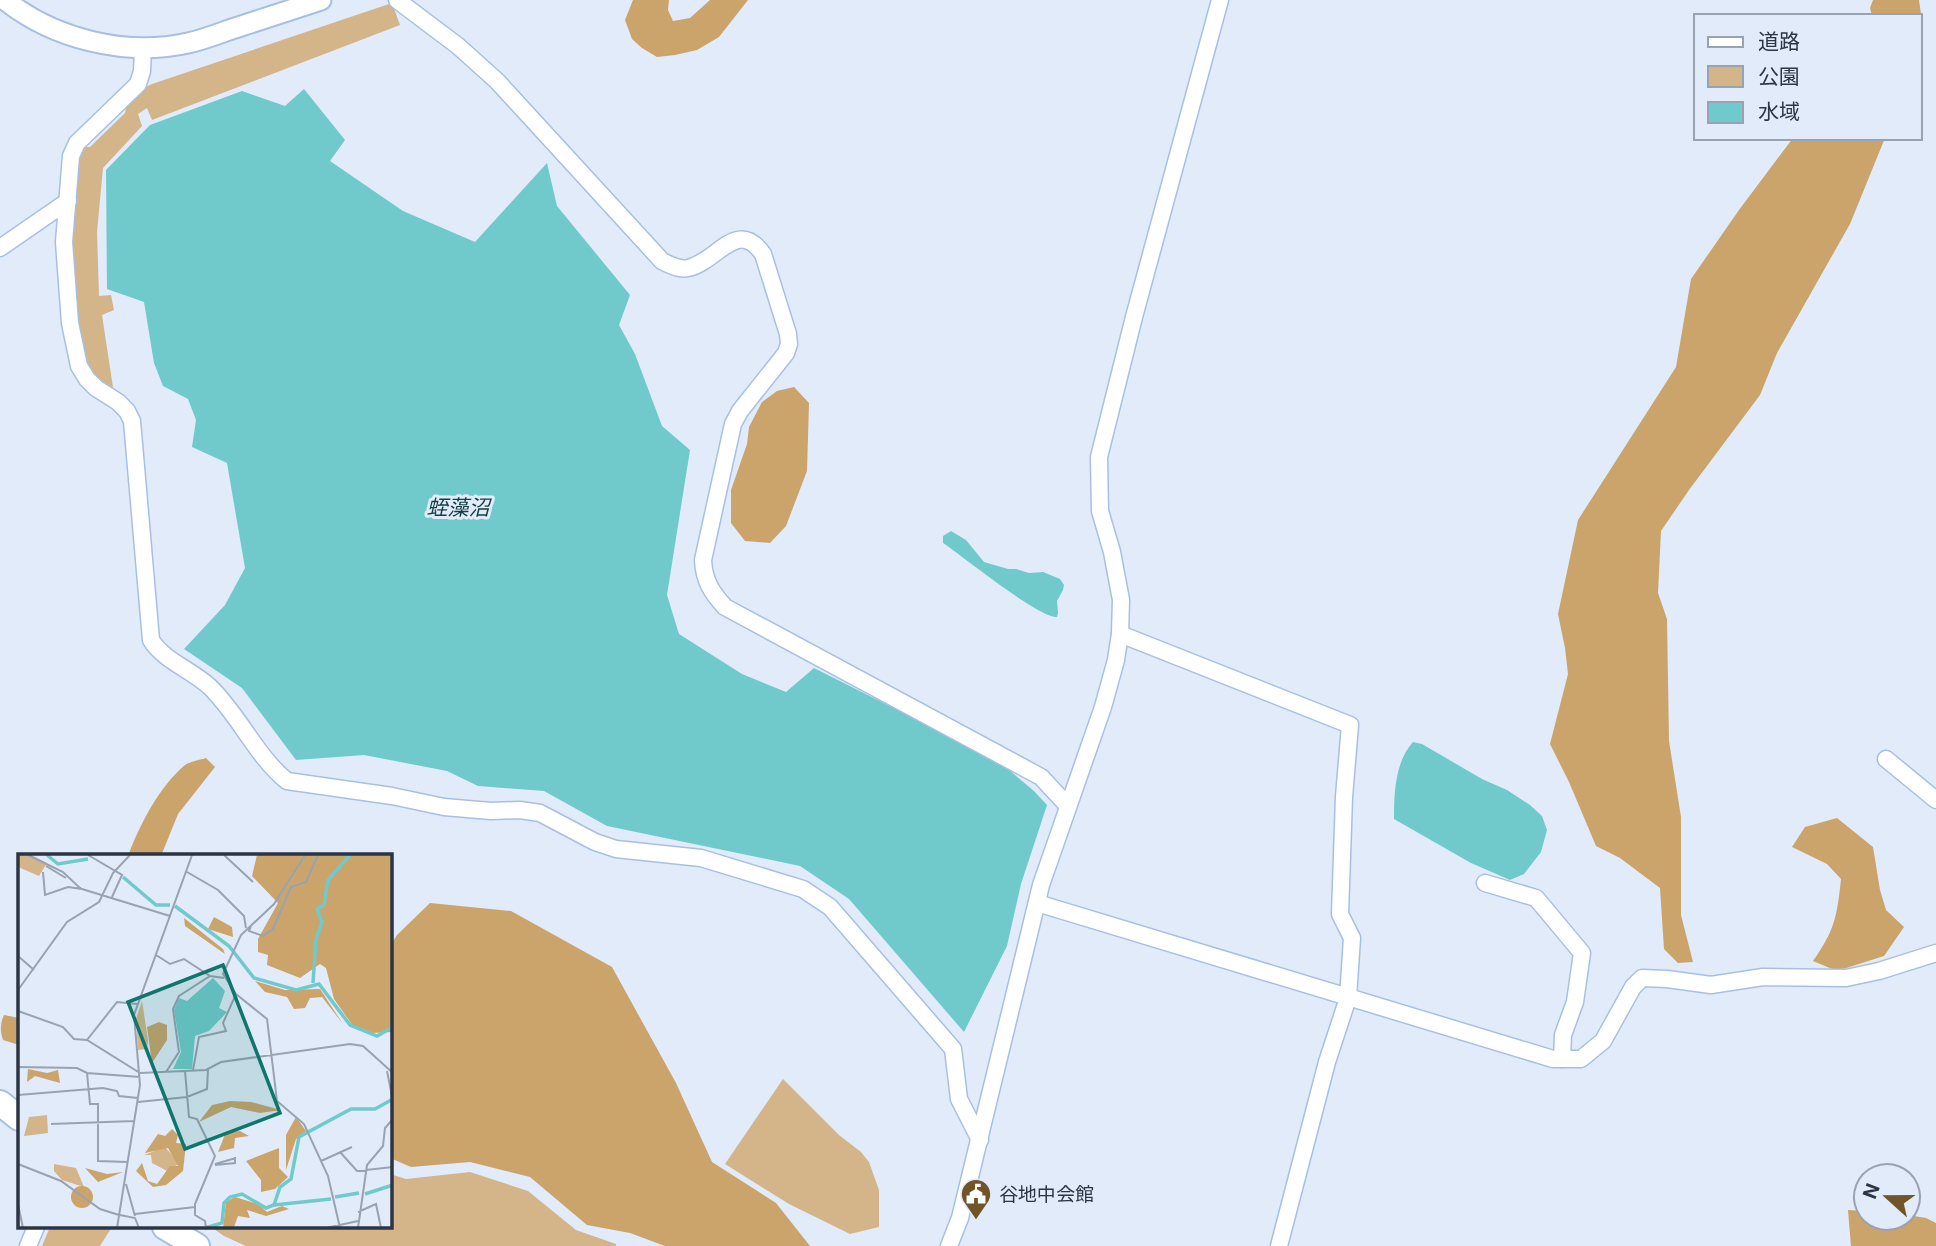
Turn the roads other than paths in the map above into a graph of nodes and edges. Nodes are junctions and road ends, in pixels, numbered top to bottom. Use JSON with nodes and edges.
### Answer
{"nodes":[{"id":1,"x":5,"y":0,"type":"edge"},
{"id":2,"x":321,"y":0,"type":"edge"},
{"id":3,"x":397,"y":0,"type":"edge"},
{"id":4,"x":1220,"y":0,"type":"edge"},
{"id":5,"x":143,"y":48,"type":"junction"},
{"id":6,"x":68,"y":201,"type":"junction"},
{"id":7,"x":0,"y":248,"type":"edge"},
{"id":8,"x":1120,"y":634,"type":"junction"},
{"id":9,"x":1886,"y":759,"type":"dead end"},
{"id":10,"x":1936,"y":800,"type":"edge"},
{"id":11,"x":1069,"y":806,"type":"junction"},
{"id":12,"x":1485,"y":883,"type":"dead end"},
{"id":13,"x":1037,"y":903,"type":"junction"},
{"id":14,"x":1936,"y":953,"type":"edge"},
{"id":15,"x":1348,"y":998,"type":"junction"},
{"id":16,"x":1562,"y":1059,"type":"junction"},
{"id":17,"x":0,"y":1103,"type":"edge"},
{"id":18,"x":18,"y":1117,"type":"edge"},
{"id":19,"x":980,"y":1140,"type":"junction"},
{"id":20,"x":36,"y":1228,"type":"edge"},
{"id":21,"x":167,"y":1228,"type":"edge"},
{"id":22,"x":28,"y":1246,"type":"edge"},
{"id":23,"x":197,"y":1246,"type":"edge"},
{"id":24,"x":949,"y":1246,"type":"edge"},
{"id":25,"x":1279,"y":1246,"type":"edge"}],
"edges":[{"from":1,"to":5,"type":"street"},
{"from":2,"to":5,"type":"street"},
{"from":3,"to":11,"type":"street"},
{"from":4,"to":8,"type":"street"},
{"from":5,"to":6,"type":"street"},
{"from":6,"to":7,"type":"street"},
{"from":6,"to":19,"type":"street"},
{"from":8,"to":11,"type":"street"},
{"from":8,"to":15,"type":"street"},
{"from":9,"to":10,"type":"street"},
{"from":11,"to":13,"type":"street"},
{"from":12,"to":16,"type":"street"},
{"from":13,"to":15,"type":"street"},
{"from":13,"to":19,"type":"street"},
{"from":14,"to":16,"type":"street"},
{"from":15,"to":16,"type":"street"},
{"from":15,"to":25,"type":"street"},
{"from":17,"to":18,"type":"highway"},
{"from":19,"to":24,"type":"street"},
{"from":20,"to":22,"type":"street"},
{"from":21,"to":23,"type":"highway"}]}
